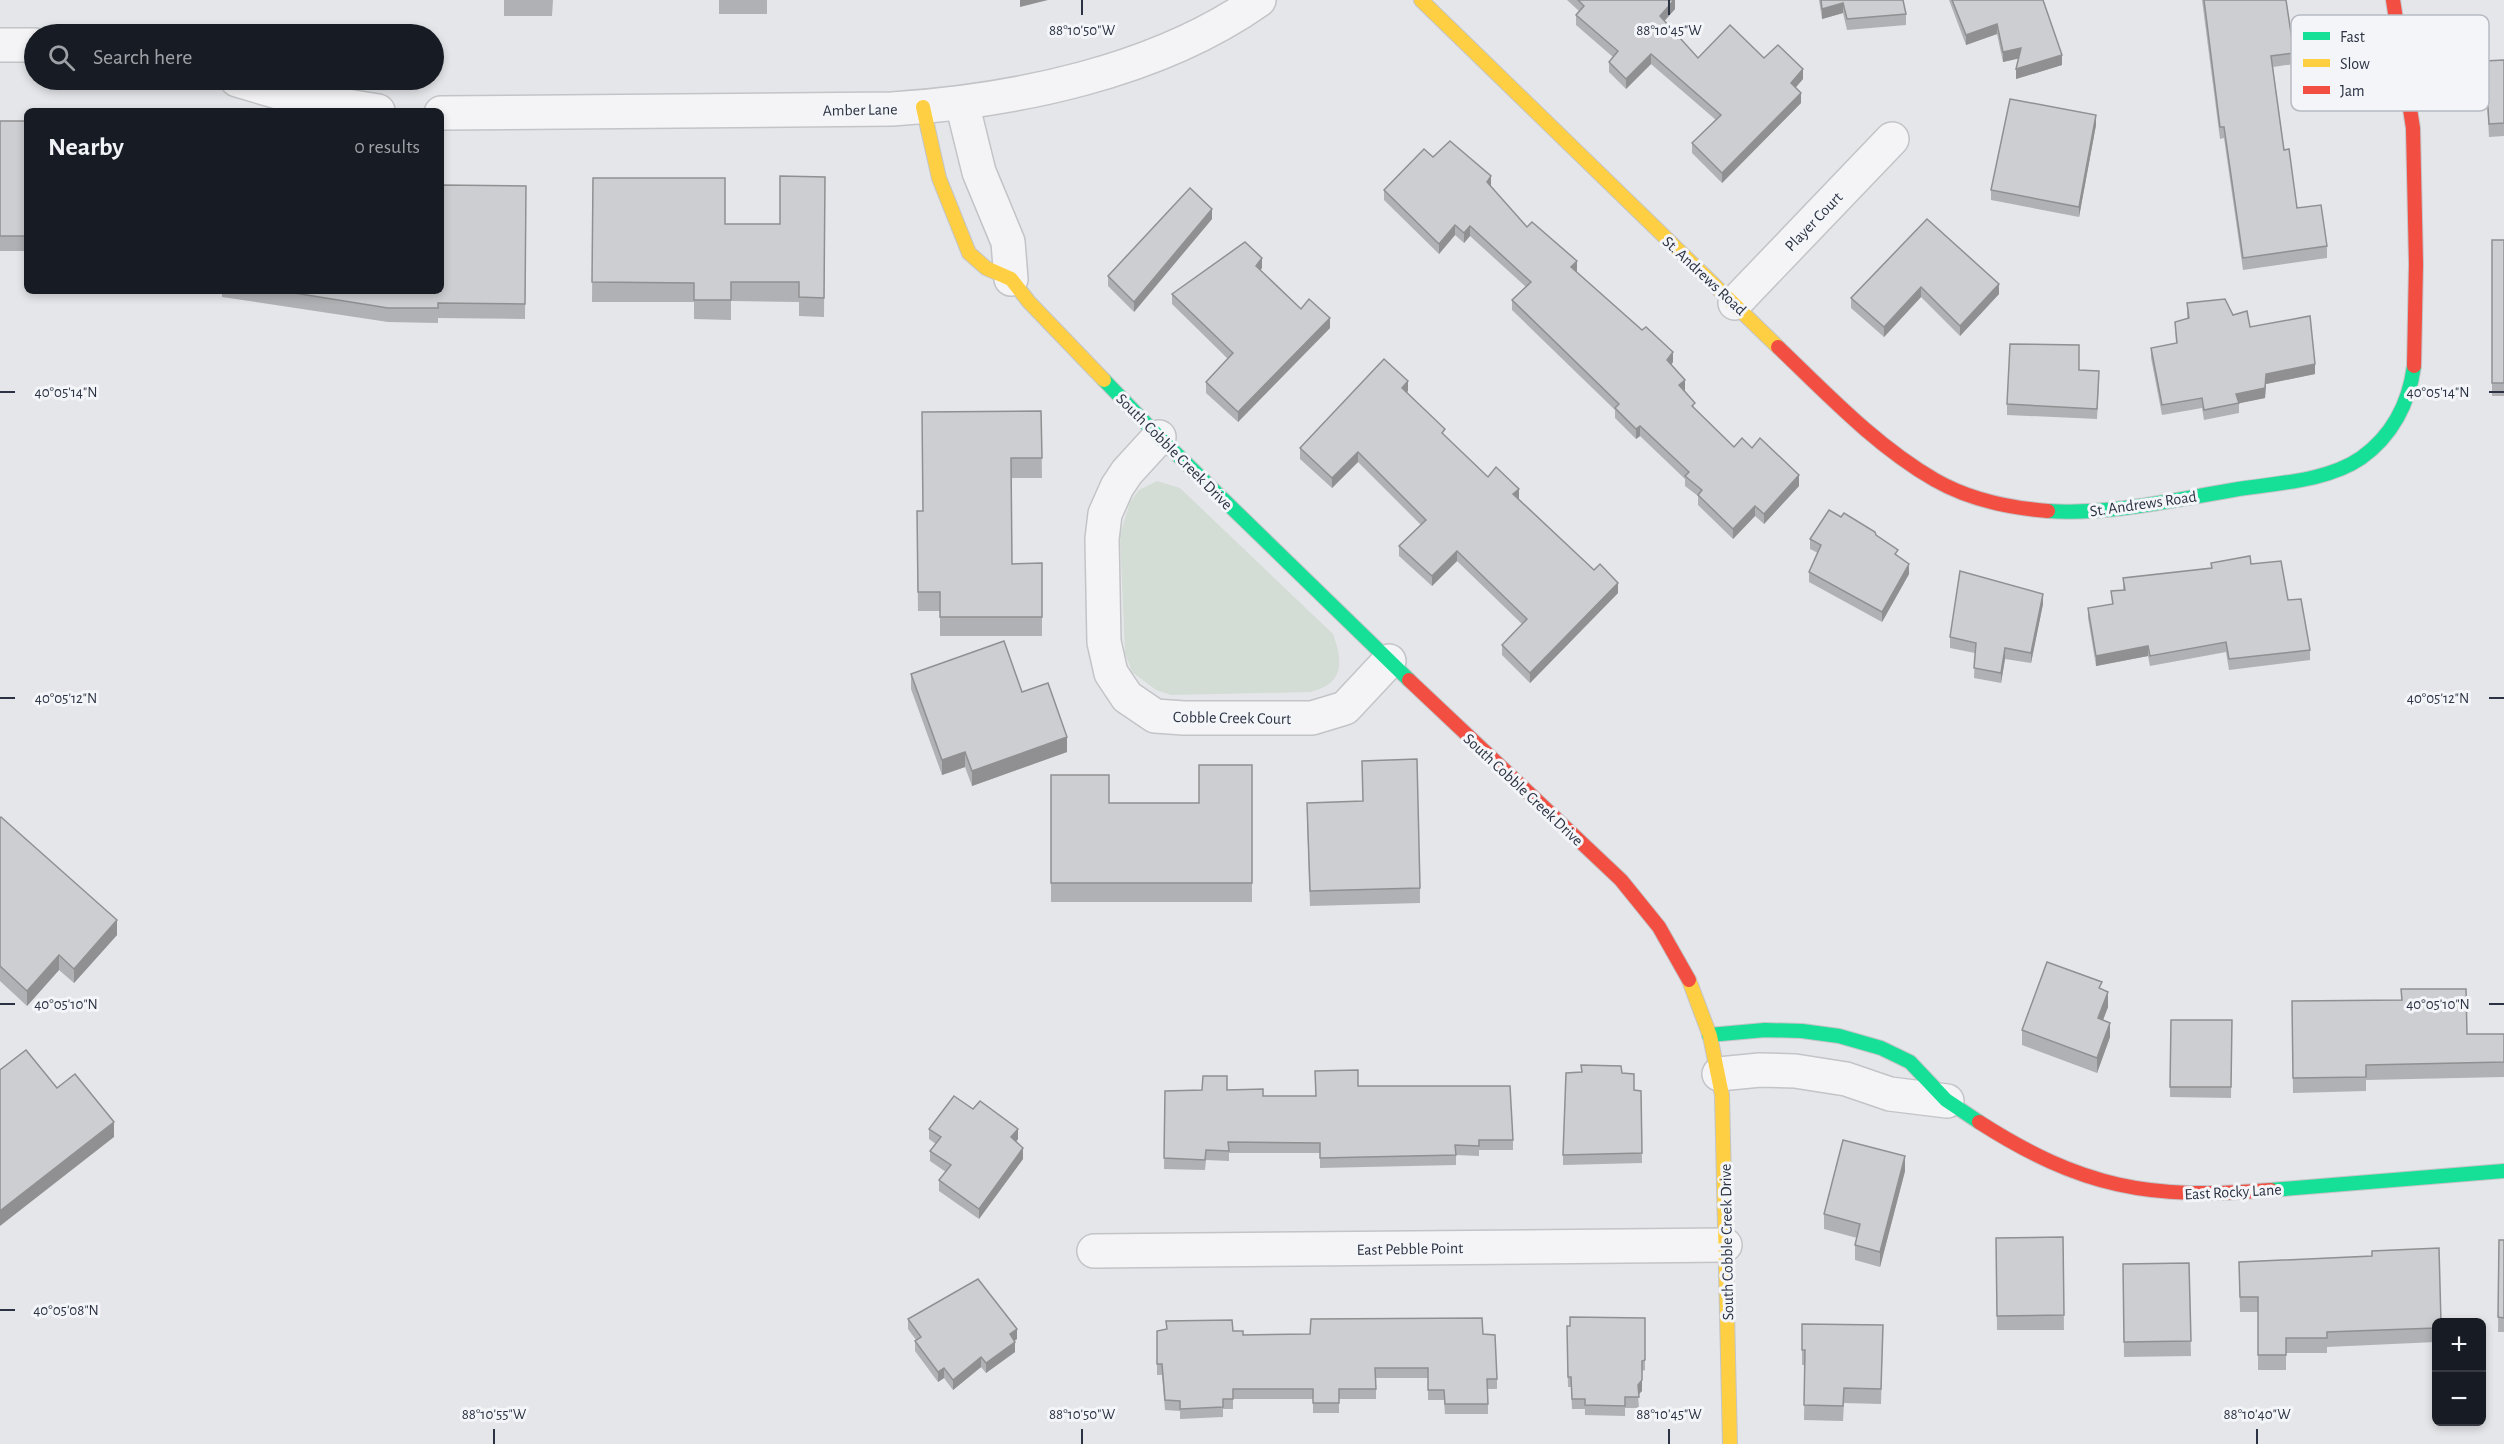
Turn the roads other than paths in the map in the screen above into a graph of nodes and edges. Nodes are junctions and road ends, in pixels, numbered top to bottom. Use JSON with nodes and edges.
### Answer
{"nodes":[{"id":1,"x":1259,"y":0,"type":"edge"},
{"id":2,"x":1421,"y":0,"type":"edge"},
{"id":3,"x":2393,"y":0,"type":"edge"},
{"id":4,"x":2395,"y":15,"type":"edge"},
{"id":5,"x":0,"y":45,"type":"edge"},
{"id":6,"x":24,"y":45,"type":"edge"},
{"id":7,"x":271,"y":90,"type":"edge"},
{"id":8,"x":962,"y":103,"type":"junction"},
{"id":9,"x":923,"y":107,"type":"junction"},
{"id":10,"x":360,"y":108,"type":"edge"},
{"id":11,"x":2410,"y":111,"type":"edge"},
{"id":12,"x":444,"y":113,"type":"edge"},
{"id":13,"x":1892,"y":139,"type":"dead end"},
{"id":14,"x":1011,"y":279,"type":"junction"},
{"id":15,"x":1735,"y":303,"type":"junction"},
{"id":16,"x":1159,"y":436,"type":"junction"},
{"id":17,"x":1389,"y":661,"type":"junction"},
{"id":18,"x":1709,"y":1035,"type":"junction"},
{"id":19,"x":1719,"y":1074,"type":"junction"},
{"id":20,"x":1947,"y":1101,"type":"junction"},
{"id":21,"x":2504,"y":1171,"type":"edge"},
{"id":22,"x":1725,"y":1245,"type":"junction"},
{"id":23,"x":1094,"y":1251,"type":"dead end"},
{"id":24,"x":1730,"y":1444,"type":"edge"}],
"edges":[{"from":1,"to":8,"type":"street","name":"Amber Lane"},
{"from":2,"to":15,"type":"street","name":"St. Andrews Road"},
{"from":3,"to":4,"type":"street","name":"St. Andrews Road"},
{"from":5,"to":6,"type":"street"},
{"from":7,"to":10,"type":"street"},
{"from":8,"to":9,"type":"street","name":"Amber Lane"},
{"from":8,"to":14,"type":"street"},
{"from":9,"to":12,"type":"street","name":"Amber Lane"},
{"from":9,"to":14,"type":"street","name":"South Cobble Creek Drive"},
{"from":11,"to":15,"type":"street","name":"St. Andrews Road"},
{"from":13,"to":15,"type":"street","name":"Player Court"},
{"from":14,"to":16,"type":"street","name":"South Cobble Creek Drive"},
{"from":16,"to":17,"type":"street","name":"South Cobble Creek Drive"},
{"from":16,"to":17,"type":"street","name":"Cobble Creek Court"},
{"from":17,"to":18,"type":"street","name":"South Cobble Creek Drive"},
{"from":18,"to":19,"type":"street","name":"South Cobble Creek Drive"},
{"from":18,"to":20,"type":"street","name":"East Rocky Lane"},
{"from":19,"to":20,"type":"street","name":"East Rocky Lane"},
{"from":19,"to":22,"type":"street","name":"South Cobble Creek Drive"},
{"from":20,"to":21,"type":"street","name":"East Rocky Lane"},
{"from":22,"to":23,"type":"street","name":"East Pebble Point"},
{"from":22,"to":24,"type":"street","name":"South Cobble Creek Drive"}]}
